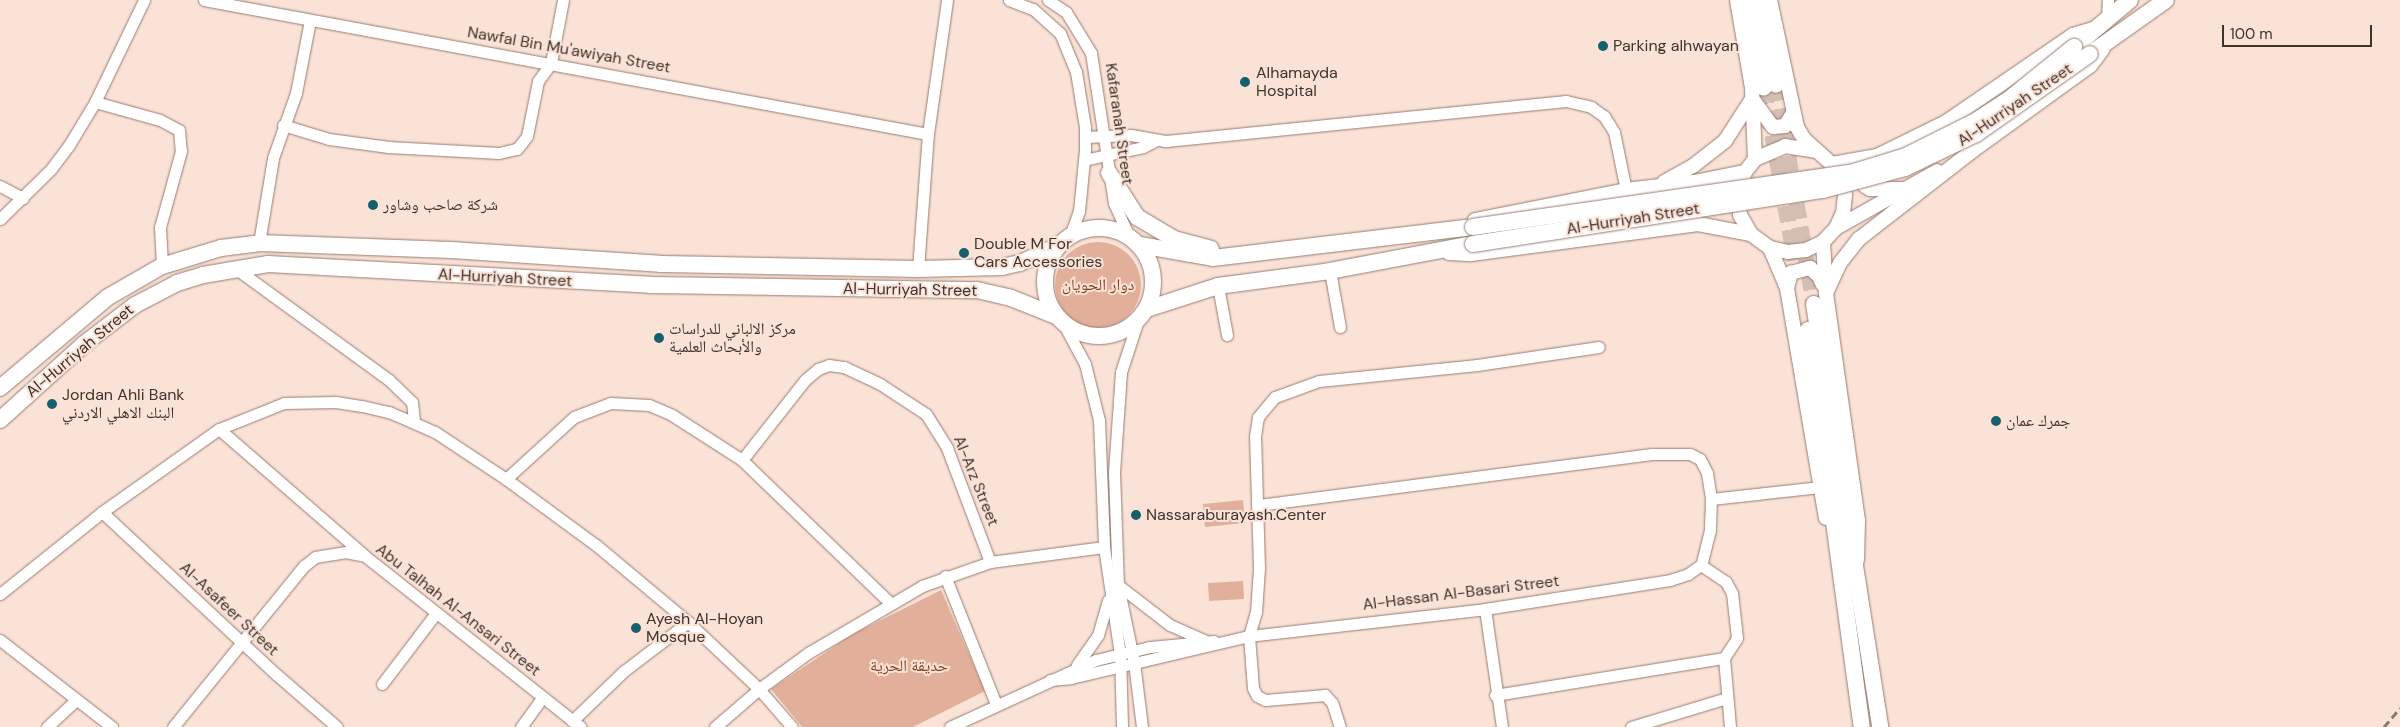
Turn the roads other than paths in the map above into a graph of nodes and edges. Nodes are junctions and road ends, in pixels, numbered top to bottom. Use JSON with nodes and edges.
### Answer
{"nodes":[{"id":1,"x":144,"y":0,"type":"edge"},
{"id":2,"x":204,"y":0,"type":"edge"},
{"id":3,"x":563,"y":0,"type":"edge"},
{"id":4,"x":947,"y":0,"type":"edge"},
{"id":5,"x":1010,"y":0,"type":"edge"},
{"id":6,"x":1048,"y":0,"type":"edge"},
{"id":7,"x":1737,"y":0,"type":"edge"},
{"id":8,"x":1748,"y":0,"type":"edge"},
{"id":9,"x":1761,"y":0,"type":"edge"},
{"id":10,"x":1770,"y":0,"type":"edge"},
{"id":11,"x":2108,"y":0,"type":"edge"},
{"id":12,"x":2130,"y":0,"type":"edge"},
{"id":13,"x":2166,"y":0,"type":"edge"},
{"id":14,"x":2107,"y":18,"type":"junction"},
{"id":15,"x":310,"y":20,"type":"junction"},
{"id":16,"x":2093,"y":29,"type":"junction"},
{"id":17,"x":2116,"y":35,"type":"junction"},
{"id":18,"x":551,"y":63,"type":"junction"},
{"id":19,"x":1764,"y":90,"type":"junction"},
{"id":20,"x":95,"y":102,"type":"junction"},
{"id":21,"x":1792,"y":114,"type":"junction"},
{"id":22,"x":284,"y":125,"type":"junction"},
{"id":23,"x":928,"y":134,"type":"junction"},
{"id":24,"x":1103,"y":136,"type":"junction"},
{"id":25,"x":1085,"y":137,"type":"junction"},
{"id":26,"x":1155,"y":141,"type":"junction"},
{"id":27,"x":1816,"y":151,"type":"junction"},
{"id":28,"x":1972,"y":151,"type":"junction"},
{"id":29,"x":1106,"y":156,"type":"junction"},
{"id":30,"x":1869,"y":158,"type":"junction"},
{"id":31,"x":1755,"y":159,"type":"junction"},
{"id":32,"x":1084,"y":160,"type":"junction"},
{"id":33,"x":1832,"y":164,"type":"junction"},
{"id":34,"x":1745,"y":172,"type":"junction"},
{"id":35,"x":1109,"y":173,"type":"junction"},
{"id":36,"x":1694,"y":182,"type":"junction"},
{"id":37,"x":1660,"y":184,"type":"junction"},
{"id":38,"x":0,"y":186,"type":"edge"},
{"id":39,"x":1905,"y":189,"type":"junction"},
{"id":40,"x":1626,"y":190,"type":"junction"},
{"id":41,"x":22,"y":198,"type":"junction"},
{"id":42,"x":0,"y":219,"type":"edge"},
{"id":43,"x":1698,"y":224,"type":"junction"},
{"id":44,"x":1836,"y":228,"type":"junction"},
{"id":45,"x":1432,"y":232,"type":"junction"},
{"id":46,"x":1751,"y":234,"type":"junction"},
{"id":47,"x":1064,"y":241,"type":"junction"},
{"id":48,"x":1134,"y":241,"type":"junction"},
{"id":49,"x":1823,"y":242,"type":"junction"},
{"id":50,"x":259,"y":243,"type":"junction"},
{"id":51,"x":1770,"y":248,"type":"junction"},
{"id":52,"x":1253,"y":254,"type":"junction"},
{"id":53,"x":1433,"y":254,"type":"junction"},
{"id":54,"x":162,"y":266,"type":"junction"},
{"id":55,"x":235,"y":268,"type":"junction"},
{"id":56,"x":918,"y":269,"type":"junction"},
{"id":57,"x":1330,"y":271,"type":"junction"},
{"id":58,"x":1218,"y":286,"type":"junction"},
{"id":59,"x":1786,"y":288,"type":"junction"},
{"id":60,"x":1814,"y":301,"type":"junction"},
{"id":61,"x":1147,"y":310,"type":"junction"},
{"id":62,"x":1059,"y":320,"type":"junction"},
{"id":63,"x":1137,"y":323,"type":"junction"},
{"id":64,"x":1340,"y":327,"type":"dead end"},
{"id":65,"x":1227,"y":336,"type":"dead end"},
{"id":66,"x":1598,"y":347,"type":"dead end"},
{"id":67,"x":0,"y":388,"type":"edge"},
{"id":68,"x":0,"y":420,"type":"edge"},
{"id":69,"x":414,"y":421,"type":"junction"},
{"id":70,"x":219,"y":428,"type":"junction"},
{"id":71,"x":742,"y":460,"type":"junction"},
{"id":72,"x":506,"y":479,"type":"junction"},
{"id":73,"x":1820,"y":486,"type":"junction"},
{"id":74,"x":1711,"y":499,"type":"junction"},
{"id":75,"x":1260,"y":505,"type":"junction"},
{"id":76,"x":102,"y":512,"type":"junction"},
{"id":77,"x":1104,"y":547,"type":"junction"},
{"id":78,"x":365,"y":556,"type":"junction"},
{"id":79,"x":990,"y":562,"type":"junction"},
{"id":80,"x":1849,"y":564,"type":"junction"},
{"id":81,"x":1701,"y":565,"type":"junction"},
{"id":82,"x":945,"y":576,"type":"junction"},
{"id":83,"x":1118,"y":585,"type":"junction"},
{"id":84,"x":0,"y":594,"type":"edge"},
{"id":85,"x":1109,"y":596,"type":"junction"},
{"id":86,"x":889,"y":602,"type":"junction"},
{"id":87,"x":1485,"y":609,"type":"junction"},
{"id":88,"x":436,"y":613,"type":"junction"},
{"id":89,"x":688,"y":622,"type":"junction"},
{"id":90,"x":1249,"y":636,"type":"junction"},
{"id":91,"x":0,"y":640,"type":"edge"},
{"id":92,"x":1205,"y":640,"type":"junction"},
{"id":93,"x":1222,"y":641,"type":"junction"},
{"id":94,"x":241,"y":642,"type":"junction"},
{"id":95,"x":1133,"y":656,"type":"junction"},
{"id":96,"x":1724,"y":658,"type":"junction"},
{"id":97,"x":1120,"y":660,"type":"junction"},
{"id":98,"x":1075,"y":667,"type":"junction"},
{"id":99,"x":1050,"y":680,"type":"junction"},
{"id":100,"x":382,"y":684,"type":"dead end"},
{"id":101,"x":759,"y":689,"type":"junction"},
{"id":102,"x":1495,"y":695,"type":"junction"},
{"id":103,"x":542,"y":698,"type":"junction"},
{"id":104,"x":1727,"y":698,"type":"junction"},
{"id":105,"x":76,"y":700,"type":"junction"},
{"id":106,"x":996,"y":704,"type":"junction"},
{"id":107,"x":576,"y":724,"type":"edge"},
{"id":108,"x":46,"y":727,"type":"edge"},
{"id":109,"x":112,"y":727,"type":"edge"},
{"id":110,"x":173,"y":727,"type":"edge"},
{"id":111,"x":337,"y":727,"type":"edge"},
{"id":112,"x":521,"y":727,"type":"edge"},
{"id":113,"x":715,"y":727,"type":"edge"},
{"id":114,"x":792,"y":727,"type":"edge"},
{"id":115,"x":950,"y":727,"type":"edge"},
{"id":116,"x":1122,"y":727,"type":"edge"},
{"id":117,"x":1142,"y":727,"type":"edge"},
{"id":118,"x":1340,"y":727,"type":"edge"},
{"id":119,"x":1502,"y":727,"type":"edge"},
{"id":120,"x":1631,"y":727,"type":"edge"},
{"id":121,"x":1730,"y":727,"type":"edge"},
{"id":122,"x":1862,"y":727,"type":"edge"},
{"id":123,"x":1880,"y":727,"type":"edge"}],
"edges":[{"from":1,"to":20,"type":"street"},
{"from":2,"to":15,"type":"street","name":"Nawfal Bin Mu'awiyah Street"},
{"from":3,"to":18,"type":"street"},
{"from":4,"to":23,"type":"street"},
{"from":5,"to":25,"type":"street","name":"Kafaranah Street"},
{"from":6,"to":24,"type":"street","name":"Kafaranah Street"},
{"from":7,"to":19,"type":"main road"},
{"from":8,"to":19,"type":"highway"},
{"from":9,"to":19,"type":"highway"},
{"from":10,"to":21,"type":"main road"},
{"from":11,"to":14,"type":"street"},
{"from":12,"to":14,"type":"highway","name":"Al-Hurriyah Street"},
{"from":13,"to":17,"type":"highway","name":"Al-Hurriyah Street"},
{"from":14,"to":16,"type":"highway","name":"Al-Hurriyah Street"},
{"from":15,"to":18,"type":"street","name":"Nawfal Bin Mu'awiyah Street"},
{"from":15,"to":22,"type":"street"},
{"from":16,"to":30,"type":"main road"},
{"from":16,"to":45,"type":"highway","name":"Al-Hurriyah Street","bridge":true},
{"from":17,"to":28,"type":"main road"},
{"from":17,"to":53,"type":"highway","name":"Al-Hurriyah Street","bridge":true},
{"from":18,"to":22,"type":"street"},
{"from":18,"to":23,"type":"street","name":"Nawfal Bin Mu'awiyah Street"},
{"from":19,"to":21,"type":"main road"},
{"from":19,"to":31,"type":"main road"},
{"from":19,"to":37,"type":"main road"},
{"from":20,"to":41,"type":"street"},
{"from":20,"to":54,"type":"street"},
{"from":21,"to":27,"type":"main road"},
{"from":22,"to":50,"type":"street"},
{"from":23,"to":56,"type":"street"},
{"from":24,"to":25,"type":"street"},
{"from":24,"to":26,"type":"street"},
{"from":24,"to":29,"type":"street","name":"Kafaranah Street"},
{"from":25,"to":32,"type":"street","name":"Kafaranah Street"},
{"from":26,"to":29,"type":"street"},
{"from":26,"to":40,"type":"street"},
{"from":27,"to":31,"type":"main road"},
{"from":27,"to":33,"type":"main road"},
{"from":28,"to":39,"type":"main road"},
{"from":28,"to":60,"type":"main road"},
{"from":29,"to":32,"type":"street"},
{"from":29,"to":35,"type":"street","name":"Kafaranah Street"},
{"from":30,"to":33,"type":"main road"},
{"from":30,"to":39,"type":"main road"},
{"from":31,"to":34,"type":"main road"},
{"from":32,"to":47,"type":"street","name":"Kafaranah Street"},
{"from":33,"to":44,"type":"main road"},
{"from":34,"to":36,"type":"main road"},
{"from":34,"to":46,"type":"main road"},
{"from":35,"to":48,"type":"street","name":"Kafaranah Street"},
{"from":35,"to":52,"type":"highway"},
{"from":36,"to":37,"type":"main road"},
{"from":36,"to":43,"type":"main road"},
{"from":37,"to":40,"type":"main road"},
{"from":38,"to":41,"type":"street"},
{"from":39,"to":44,"type":"main road"},
{"from":40,"to":45,"type":"main road"},
{"from":41,"to":42,"type":"street"},
{"from":43,"to":46,"type":"main road"},
{"from":43,"to":53,"type":"main road"},
{"from":44,"to":49,"type":"main road"},
{"from":45,"to":52,"type":"highway","name":"Al-Hurriyah Street"},
{"from":46,"to":51,"type":"main road"},
{"from":47,"to":48,"type":"highway"},
{"from":47,"to":56,"type":"highway","name":"Al-Hurriyah Street"},
{"from":47,"to":62,"type":"highway"},
{"from":48,"to":52,"type":"highway","name":"Al-Hurriyah Street"},
{"from":48,"to":61,"type":"highway"},
{"from":49,"to":51,"type":"main road"},
{"from":49,"to":60,"type":"main road"},
{"from":50,"to":54,"type":"highway","name":"Al-Hurriyah Street"},
{"from":50,"to":56,"type":"highway","name":"Al-Hurriyah Street"},
{"from":51,"to":59,"type":"main road"},
{"from":53,"to":57,"type":"highway","name":"Al-Hurriyah Street"},
{"from":54,"to":67,"type":"highway","name":"Al-Hurriyah Street"},
{"from":55,"to":62,"type":"highway","name":"Al-Hurriyah Street"},
{"from":55,"to":68,"type":"highway","name":"Al-Hurriyah Street"},
{"from":55,"to":69,"type":"street"},
{"from":57,"to":58,"type":"highway","name":"Al-Hurriyah Street"},
{"from":57,"to":64,"type":"street"},
{"from":58,"to":61,"type":"highway","name":"Al-Hurriyah Street"},
{"from":58,"to":65,"type":"street"},
{"from":59,"to":60,"type":"main road"},
{"from":59,"to":73,"type":"main road"},
{"from":60,"to":80,"type":"highway"},
{"from":60,"to":80,"type":"main road"},
{"from":61,"to":63,"type":"highway"},
{"from":62,"to":63,"type":"highway"},
{"from":62,"to":77,"type":"street"},
{"from":63,"to":83,"type":"street"},
{"from":66,"to":75,"type":"street"},
{"from":69,"to":70,"type":"street"},
{"from":69,"to":72,"type":"street"},
{"from":70,"to":76,"type":"street"},
{"from":70,"to":78,"type":"street"},
{"from":71,"to":72,"type":"street"},
{"from":71,"to":79,"type":"street","name":"Al-Arz Street"},
{"from":71,"to":86,"type":"street"},
{"from":72,"to":89,"type":"street"},
{"from":73,"to":74,"type":"street"},
{"from":73,"to":80,"type":"main road"},
{"from":74,"to":75,"type":"street"},
{"from":74,"to":81,"type":"street"},
{"from":75,"to":90,"type":"street"},
{"from":76,"to":84,"type":"street"},
{"from":76,"to":94,"type":"street","name":"Al-Asafeer Street"},
{"from":77,"to":79,"type":"street"},
{"from":77,"to":85,"type":"street"},
{"from":78,"to":88,"type":"street","name":"Abu Talhah Al-Ansari Street"},
{"from":78,"to":94,"type":"street","name":"Abu Talhah Al-Ansari Street"},
{"from":79,"to":82,"type":"street"},
{"from":80,"to":122,"type":"highway"},
{"from":80,"to":123,"type":"highway"},
{"from":81,"to":87,"type":"street","name":"Al-Hassan Al-Basari Street"},
{"from":81,"to":96,"type":"street"},
{"from":82,"to":86,"type":"street"},
{"from":82,"to":106,"type":"street"},
{"from":83,"to":92,"type":"street"},
{"from":83,"to":95,"type":"street"},
{"from":85,"to":97,"type":"street"},
{"from":85,"to":98,"type":"street"},
{"from":86,"to":101,"type":"street"},
{"from":87,"to":90,"type":"street","name":"Al-Hassan Al-Basari Street"},
{"from":87,"to":102,"type":"street"},
{"from":88,"to":100,"type":"street"},
{"from":88,"to":103,"type":"street","name":"Abu Talhah Al-Ansari Street"},
{"from":89,"to":101,"type":"street"},
{"from":89,"to":107,"type":"street"},
{"from":90,"to":93,"type":"street","name":"Al-Hassan Al-Basari Street"},
{"from":90,"to":118,"type":"street"},
{"from":91,"to":105,"type":"street"},
{"from":92,"to":93,"type":"street","name":"Al-Hassan Al-Basari Street"},
{"from":92,"to":95,"type":"street","name":"Al-Hassan Al-Basari Street"},
{"from":93,"to":95,"type":"street","name":"Al-Hassan Al-Basari Street"},
{"from":94,"to":110,"type":"street","name":"Abu Talhah Al-Ansari Street"},
{"from":94,"to":111,"type":"street","name":"Al-Asafeer Street"},
{"from":95,"to":97,"type":"street","name":"Al-Hassan Al-Basari Street"},
{"from":95,"to":117,"type":"street"},
{"from":96,"to":102,"type":"street"},
{"from":96,"to":104,"type":"street"},
{"from":97,"to":98,"type":"street","name":"Al-Hassan Al-Basari Street"},
{"from":97,"to":99,"type":"street","name":"Al-Hassan Al-Basari Street"},
{"from":97,"to":116,"type":"street"},
{"from":98,"to":99,"type":"street","name":"Al-Hassan Al-Basari Street"},
{"from":99,"to":106,"type":"street","name":"Al-Hassan Al-Basari Street"},
{"from":101,"to":113,"type":"street"},
{"from":101,"to":114,"type":"street"},
{"from":102,"to":119,"type":"street"},
{"from":103,"to":107,"type":"street","name":"Abu Talhah Al-Ansari Street"},
{"from":103,"to":112,"type":"street"},
{"from":104,"to":120,"type":"street"},
{"from":104,"to":121,"type":"street"},
{"from":105,"to":108,"type":"street"},
{"from":105,"to":109,"type":"street"},
{"from":106,"to":115,"type":"street","name":"Al-Hassan Al-Basari Street"}]}
